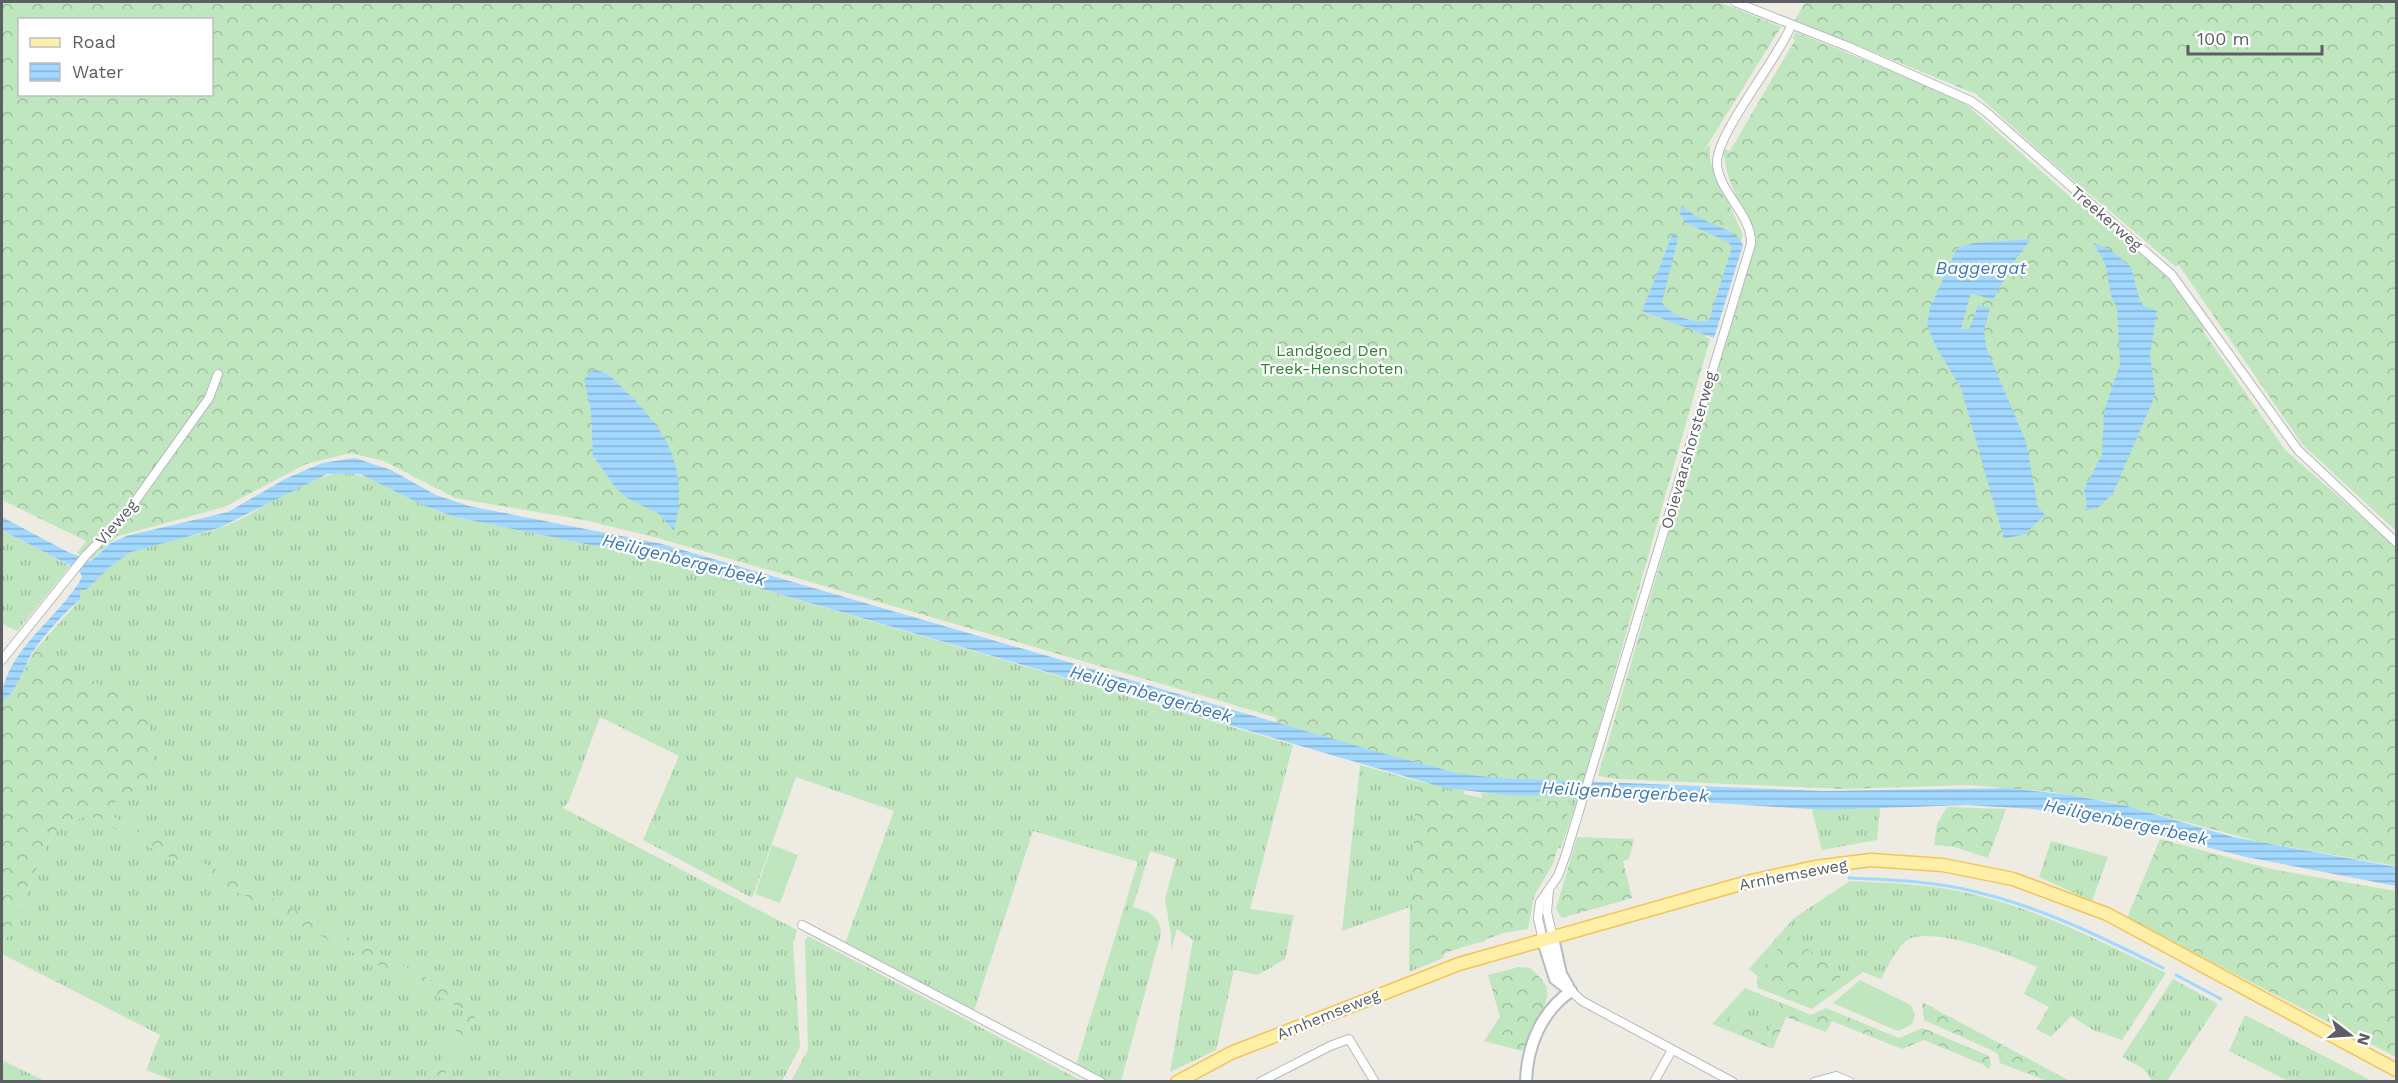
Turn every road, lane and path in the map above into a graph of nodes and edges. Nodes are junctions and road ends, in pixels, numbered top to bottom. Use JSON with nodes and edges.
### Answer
{"nodes":[{"id":1,"x":1735,"y":2,"type":"edge"},
{"id":2,"x":1791,"y":26,"type":"junction"},
{"id":3,"x":218,"y":374,"type":"dead end"},
{"id":4,"x":2397,"y":542,"type":"edge"},
{"id":5,"x":2,"y":660,"type":"edge"},
{"id":6,"x":802,"y":925,"type":"dead end"},
{"id":7,"x":1548,"y":939,"type":"junction"},
{"id":8,"x":1571,"y":992,"type":"junction"},
{"id":9,"x":1672,"y":1050,"type":"junction"},
{"id":10,"x":2397,"y":1070,"type":"edge"},
{"id":11,"x":1101,"y":1082,"type":"edge"},
{"id":12,"x":1176,"y":1082,"type":"edge"},
{"id":13,"x":1260,"y":1082,"type":"edge"},
{"id":14,"x":1375,"y":1082,"type":"edge"},
{"id":15,"x":1526,"y":1082,"type":"edge"},
{"id":16,"x":1654,"y":1082,"type":"edge"},
{"id":17,"x":1733,"y":1082,"type":"edge"},
{"id":18,"x":1814,"y":1082,"type":"edge"},
{"id":19,"x":1850,"y":1082,"type":"edge"}],
"edges":[{"from":1,"to":2,"type":"street","name":"Treekerweg"},
{"from":2,"to":4,"type":"street","name":"Treekerweg"},
{"from":2,"to":7,"type":"street","name":"Ooievaarshorsterweg"},
{"from":3,"to":5,"type":"street","name":"Vieweg"},
{"from":6,"to":11,"type":"street"},
{"from":7,"to":8,"type":"street"},
{"from":7,"to":10,"type":"main road","name":"Arnhemseweg"},
{"from":7,"to":12,"type":"main road","name":"Arnhemseweg"},
{"from":8,"to":9,"type":"street"},
{"from":8,"to":15,"type":"street"},
{"from":9,"to":16,"type":"street"},
{"from":9,"to":17,"type":"street"},
{"from":13,"to":14,"type":"street"},
{"from":18,"to":19,"type":"street"}]}
